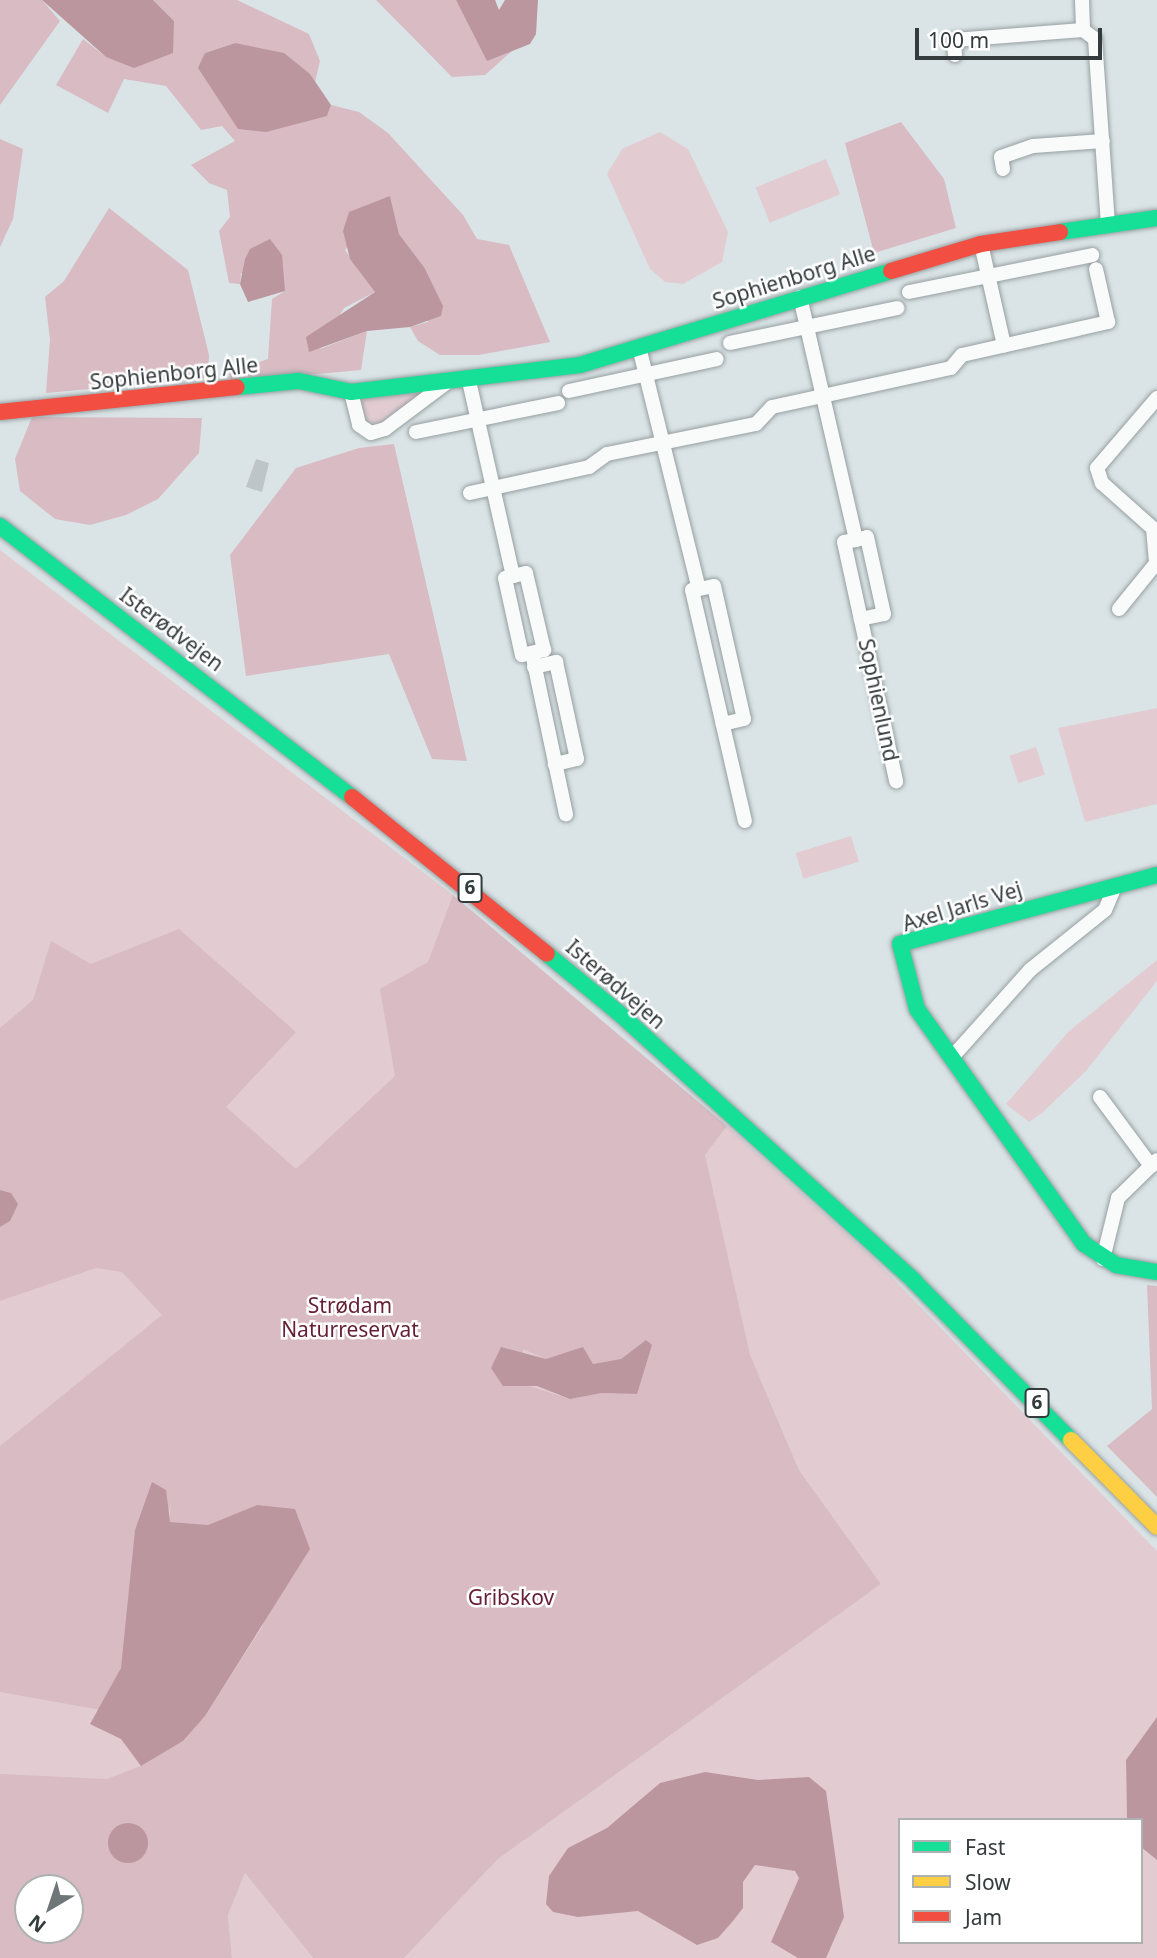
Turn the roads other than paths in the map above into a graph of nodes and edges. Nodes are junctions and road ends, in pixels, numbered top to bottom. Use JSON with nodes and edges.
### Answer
{"nodes":[{"id":1,"x":1082,"y":0,"type":"edge"},
{"id":2,"x":1083,"y":30,"type":"junction"},
{"id":3,"x":955,"y":55,"type":"dead end"},
{"id":4,"x":1103,"y":141,"type":"junction"},
{"id":5,"x":1003,"y":169,"type":"dead end"},
{"id":6,"x":1157,"y":218,"type":"edge"},
{"id":7,"x":1108,"y":224,"type":"junction"},
{"id":8,"x":981,"y":244,"type":"junction"},
{"id":9,"x":989,"y":276,"type":"junction"},
{"id":10,"x":909,"y":292,"type":"dead end"},
{"id":11,"x":800,"y":297,"type":"junction"},
{"id":12,"x":897,"y":309,"type":"dead end"},
{"id":13,"x":807,"y":327,"type":"junction"},
{"id":14,"x":730,"y":343,"type":"dead end"},
{"id":15,"x":1004,"y":345,"type":"junction"},
{"id":16,"x":639,"y":347,"type":"junction"},
{"id":17,"x":717,"y":359,"type":"dead end"},
{"id":18,"x":647,"y":374,"type":"junction"},
{"id":19,"x":469,"y":381,"type":"junction"},
{"id":20,"x":445,"y":383,"type":"junction"},
{"id":21,"x":569,"y":391,"type":"dead end"},
{"id":22,"x":351,"y":392,"type":"junction"},
{"id":23,"x":823,"y":396,"type":"junction"},
{"id":24,"x":1157,"y":398,"type":"edge"},
{"id":25,"x":558,"y":404,"type":"dead end"},
{"id":26,"x":0,"y":412,"type":"edge"},
{"id":27,"x":476,"y":419,"type":"junction"},
{"id":28,"x":416,"y":432,"type":"dead end"},
{"id":29,"x":662,"y":442,"type":"junction"},
{"id":30,"x":492,"y":488,"type":"junction"},
{"id":31,"x":470,"y":493,"type":"dead end"},
{"id":32,"x":0,"y":526,"type":"edge"},
{"id":33,"x":1155,"y":530,"type":"edge"},
{"id":34,"x":856,"y":540,"type":"junction"},
{"id":35,"x":1156,"y":563,"type":"edge"},
{"id":36,"x":513,"y":576,"type":"junction"},
{"id":37,"x":699,"y":589,"type":"junction"},
{"id":38,"x":1119,"y":609,"type":"dead end"},
{"id":39,"x":861,"y":619,"type":"junction"},
{"id":40,"x":533,"y":660,"type":"junction"},
{"id":41,"x":723,"y":724,"type":"junction"},
{"id":42,"x":555,"y":764,"type":"junction"},
{"id":43,"x":896,"y":781,"type":"dead end"},
{"id":44,"x":566,"y":814,"type":"dead end"},
{"id":45,"x":745,"y":821,"type":"dead end"},
{"id":46,"x":1157,"y":875,"type":"edge"},
{"id":47,"x":1115,"y":886,"type":"junction"},
{"id":48,"x":954,"y":1055,"type":"junction"},
{"id":49,"x":1100,"y":1097,"type":"dead end"},
{"id":50,"x":1154,"y":1163,"type":"edge"},
{"id":51,"x":1103,"y":1259,"type":"junction"},
{"id":52,"x":1157,"y":1272,"type":"edge"},
{"id":53,"x":1157,"y":1527,"type":"edge"}],
"edges":[{"from":1,"to":2,"type":"street"},
{"from":2,"to":3,"type":"street"},
{"from":2,"to":4,"type":"street"},
{"from":4,"to":5,"type":"street"},
{"from":4,"to":7,"type":"street"},
{"from":6,"to":7,"type":"main road","name":"Sophienborg Alle"},
{"from":7,"to":8,"type":"main road","name":"Sophienborg Alle"},
{"from":8,"to":9,"type":"street"},
{"from":8,"to":11,"type":"main road","name":"Sophienborg Alle"},
{"from":9,"to":10,"type":"street"},
{"from":9,"to":15,"type":"street"},
{"from":9,"to":15,"type":"street"},
{"from":11,"to":13,"type":"street","name":"Sophienlund"},
{"from":11,"to":16,"type":"main road","name":"Sophienborg Alle"},
{"from":12,"to":13,"type":"street"},
{"from":13,"to":14,"type":"street"},
{"from":13,"to":23,"type":"street","name":"Sophienlund"},
{"from":15,"to":23,"type":"street"},
{"from":16,"to":18,"type":"street"},
{"from":16,"to":19,"type":"main road","name":"Sophienborg Alle"},
{"from":17,"to":18,"type":"street"},
{"from":18,"to":21,"type":"street"},
{"from":18,"to":29,"type":"street"},
{"from":19,"to":20,"type":"main road","name":"Sophienborg Alle"},
{"from":19,"to":27,"type":"street"},
{"from":20,"to":22,"type":"main road","name":"Sophienborg Alle"},
{"from":20,"to":22,"type":"street"},
{"from":22,"to":26,"type":"main road","name":"Sophienborg Alle"},
{"from":23,"to":29,"type":"street"},
{"from":23,"to":34,"type":"street","name":"Sophienlund"},
{"from":24,"to":33,"type":"street"},
{"from":25,"to":27,"type":"street"},
{"from":27,"to":28,"type":"street"},
{"from":27,"to":30,"type":"street"},
{"from":29,"to":30,"type":"street"},
{"from":29,"to":37,"type":"street"},
{"from":30,"to":31,"type":"street"},
{"from":30,"to":36,"type":"street"},
{"from":32,"to":53,"type":"main road","name":"Isterødvejen","number":"6"},
{"from":33,"to":35,"type":"street"},
{"from":34,"to":39,"type":"street","name":"Sophienlund"},
{"from":34,"to":39,"type":"street","name":"Sophienlund"},
{"from":35,"to":38,"type":"street"},
{"from":36,"to":40,"type":"street"},
{"from":36,"to":40,"type":"street"},
{"from":37,"to":41,"type":"street"},
{"from":37,"to":41,"type":"street"},
{"from":39,"to":43,"type":"street","name":"Sophienlund"},
{"from":40,"to":42,"type":"street"},
{"from":40,"to":42,"type":"street"},
{"from":41,"to":45,"type":"street"},
{"from":42,"to":44,"type":"street"},
{"from":46,"to":47,"type":"main road","name":"Axel Jarls Vej"},
{"from":47,"to":48,"type":"street"},
{"from":47,"to":48,"type":"main road","name":"Axel Jarls Vej"},
{"from":48,"to":51,"type":"main road","name":"Axel Jarls Vej"},
{"from":49,"to":50,"type":"street"},
{"from":50,"to":51,"type":"street"},
{"from":51,"to":52,"type":"main road"}]}
